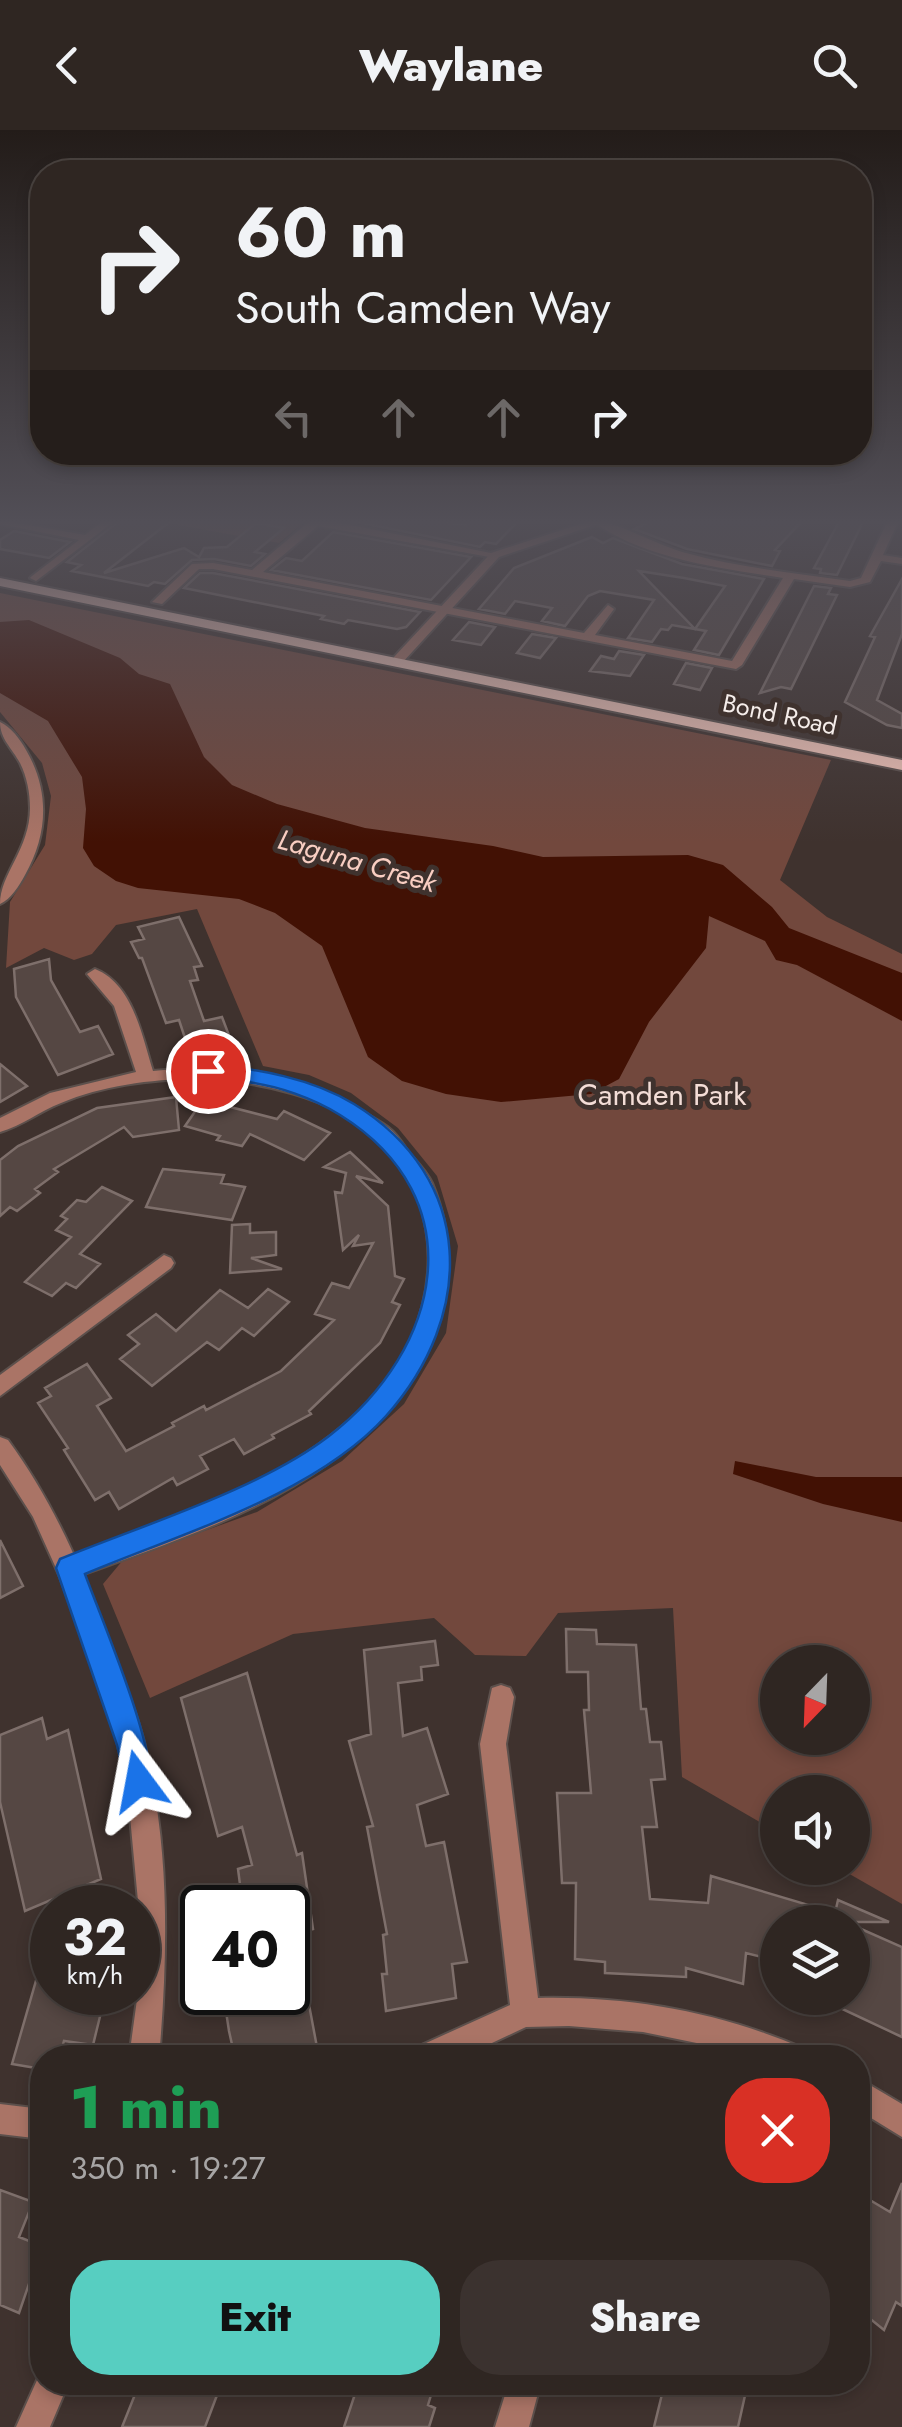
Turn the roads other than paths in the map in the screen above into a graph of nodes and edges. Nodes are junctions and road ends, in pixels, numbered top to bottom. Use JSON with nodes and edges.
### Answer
{"nodes":[{"id":1,"x":249,"y":627,"type":"edge"},
{"id":2,"x":274,"y":627,"type":"edge"},
{"id":3,"x":427,"y":627,"type":"edge"},
{"id":4,"x":534,"y":627,"type":"edge"},
{"id":5,"x":594,"y":627,"type":"edge"},
{"id":6,"x":759,"y":627,"type":"edge"},
{"id":7,"x":587,"y":637,"type":"junction"},
{"id":8,"x":402,"y":655,"type":"junction"},
{"id":9,"x":0,"y":726,"type":"edge"},
{"id":10,"x":902,"y":751,"type":"edge"},
{"id":11,"x":902,"y":765,"type":"edge"},
{"id":12,"x":1,"y":896,"type":"edge"},
{"id":13,"x":95,"y":974,"type":"dead end"},
{"id":14,"x":145,"y":1074,"type":"junction"},
{"id":15,"x":0,"y":1126,"type":"edge"},
{"id":16,"x":164,"y":1263,"type":"dead end"},
{"id":17,"x":0,"y":1387,"type":"edge"},
{"id":18,"x":0,"y":1448,"type":"edge"},
{"id":19,"x":70,"y":1568,"type":"junction"},
{"id":20,"x":501,"y":1698,"type":"dead end"},
{"id":21,"x":525,"y":2013,"type":"junction"},
{"id":22,"x":145,"y":2045,"type":"edge"},
{"id":23,"x":453,"y":2045,"type":"edge"},
{"id":24,"x":757,"y":2045,"type":"edge"},
{"id":25,"x":870,"y":2102,"type":"edge"},
{"id":26,"x":0,"y":2119,"type":"edge"},
{"id":27,"x":902,"y":2122,"type":"edge"},
{"id":28,"x":30,"y":2123,"type":"edge"},
{"id":29,"x":47,"y":2395,"type":"edge"},
{"id":30,"x":522,"y":2395,"type":"edge"},
{"id":31,"x":33,"y":2427,"type":"edge"},
{"id":32,"x":512,"y":2427,"type":"edge"}],
"edges":[{"from":1,"to":8,"type":"main road","name":"Bond Road"},
{"from":2,"to":8,"type":"main road","name":"Bond Road"},
{"from":3,"to":8,"type":"street"},
{"from":4,"to":7,"type":"street"},
{"from":5,"to":7,"type":"street"},
{"from":6,"to":7,"type":"street"},
{"from":8,"to":10,"type":"main road","name":"Bond Road"},
{"from":8,"to":11,"type":"main road","name":"Bond Road"},
{"from":9,"to":12,"type":"street"},
{"from":13,"to":14,"type":"street"},
{"from":14,"to":15,"type":"street"},
{"from":14,"to":19,"type":"street"},
{"from":16,"to":17,"type":"street"},
{"from":18,"to":19,"type":"street"},
{"from":19,"to":22,"type":"street"},
{"from":20,"to":21,"type":"street"},
{"from":21,"to":23,"type":"street"},
{"from":21,"to":24,"type":"street"},
{"from":25,"to":27,"type":"street"},
{"from":26,"to":28,"type":"street"},
{"from":29,"to":31,"type":"street"},
{"from":30,"to":32,"type":"street"}]}
